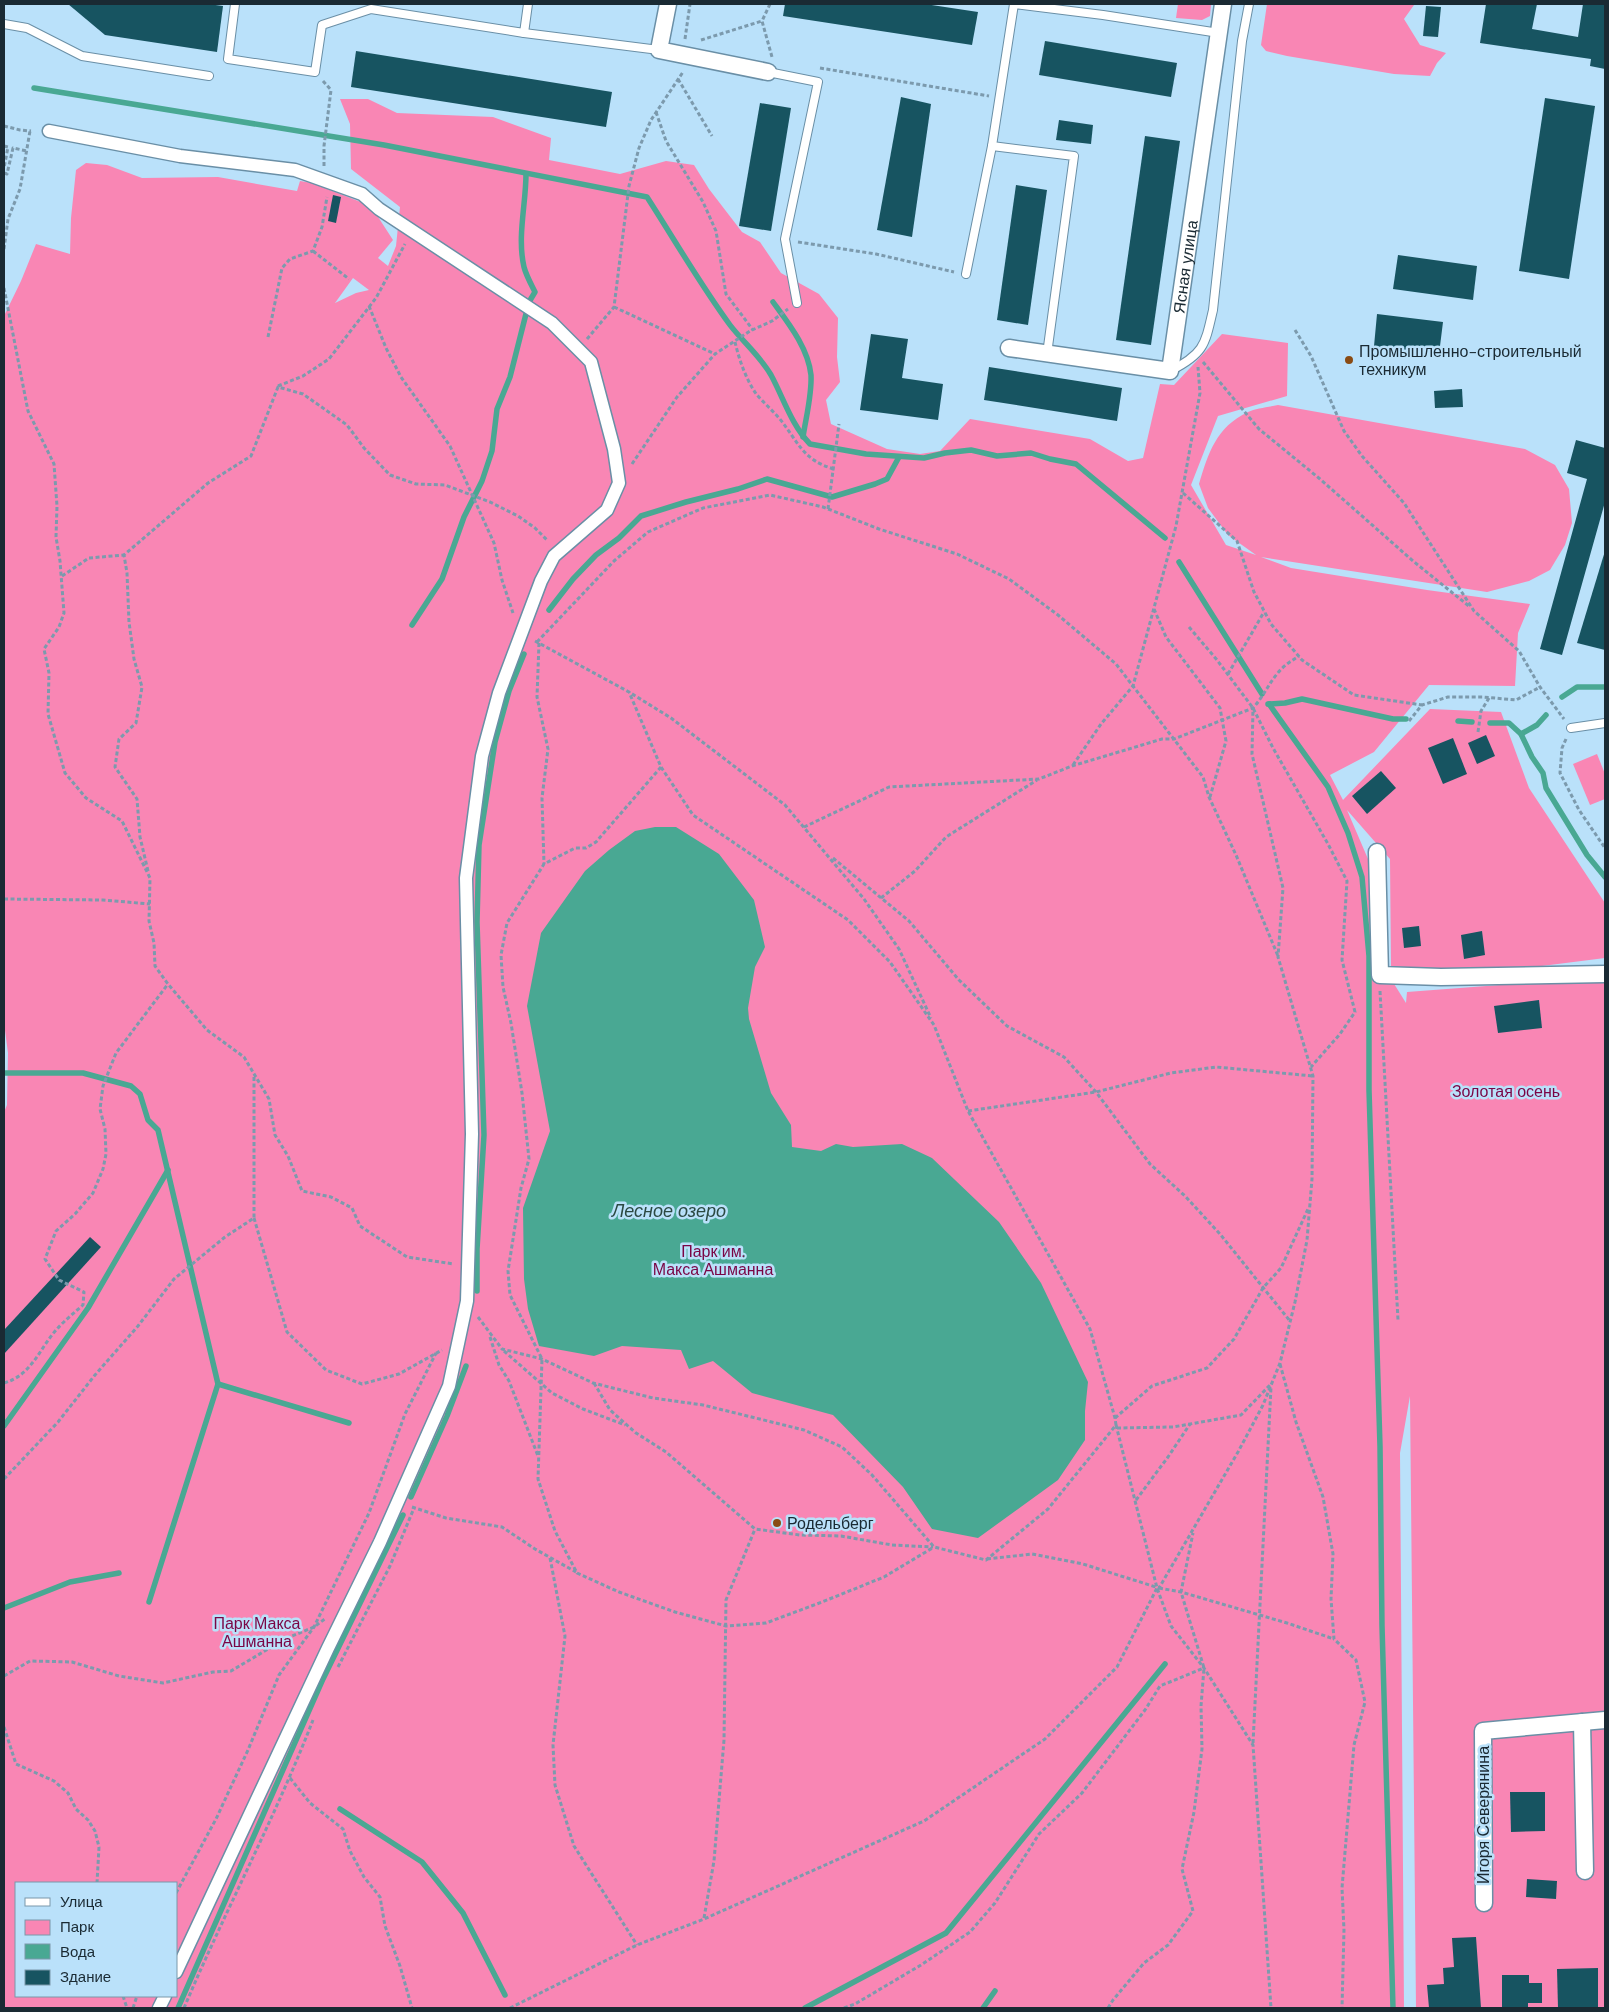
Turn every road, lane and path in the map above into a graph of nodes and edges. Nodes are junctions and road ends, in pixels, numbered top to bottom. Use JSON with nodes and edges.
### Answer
{"nodes":[{"id":1,"x":235,"y":4,"type":"edge"},
{"id":2,"x":528,"y":4,"type":"edge"},
{"id":3,"x":668,"y":4,"type":"edge"},
{"id":4,"x":690,"y":4,"type":"edge"},
{"id":5,"x":770,"y":4,"type":"edge"},
{"id":6,"x":1223,"y":4,"type":"edge"},
{"id":7,"x":1249,"y":4,"type":"edge"},
{"id":8,"x":762,"y":21,"type":"junction"},
{"id":9,"x":4,"y":24,"type":"edge"},
{"id":10,"x":524,"y":33,"type":"junction"},
{"id":11,"x":1219,"y":33,"type":"junction"},
{"id":12,"x":690,"y":48,"type":"junction"},
{"id":13,"x":659,"y":50,"type":"junction"},
{"id":14,"x":770,"y":66,"type":"junction"},
{"id":15,"x":812,"y":67,"type":"dead end"},
{"id":16,"x":315,"y":72,"type":"junction"},
{"id":17,"x":209,"y":76,"type":"dead end"},
{"id":18,"x":678,"y":79,"type":"junction"},
{"id":19,"x":999,"y":98,"type":"junction"},
{"id":20,"x":656,"y":112,"type":"junction"},
{"id":21,"x":4,"y":126,"type":"edge"},
{"id":22,"x":49,"y":131,"type":"dead end"},
{"id":23,"x":712,"y":136,"type":"dead end"},
{"id":24,"x":4,"y":146,"type":"edge"},
{"id":25,"x":324,"y":146,"type":"dead end"},
{"id":26,"x":992,"y":146,"type":"junction"},
{"id":27,"x":27,"y":151,"type":"junction"},
{"id":28,"x":4,"y":168,"type":"edge"},
{"id":29,"x":4,"y":173,"type":"edge"},
{"id":30,"x":329,"y":189,"type":"dead end"},
{"id":31,"x":413,"y":230,"type":"junction"},
{"id":32,"x":785,"y":240,"type":"junction"},
{"id":33,"x":4,"y":249,"type":"edge"},
{"id":34,"x":313,"y":251,"type":"junction"},
{"id":35,"x":966,"y":274,"type":"joint"},
{"id":36,"x":349,"y":279,"type":"dead end"},
{"id":37,"x":4,"y":288,"type":"edge"},
{"id":38,"x":797,"y":303,"type":"dead end"},
{"id":39,"x":369,"y":306,"type":"junction"},
{"id":40,"x":614,"y":307,"type":"junction"},
{"id":41,"x":784,"y":312,"type":"dead end"},
{"id":42,"x":1295,"y":330,"type":"dead end"},
{"id":43,"x":751,"y":331,"type":"junction"},
{"id":44,"x":268,"y":337,"type":"dead end"},
{"id":45,"x":735,"y":342,"type":"junction"},
{"id":46,"x":1009,"y":348,"type":"dead end"},
{"id":47,"x":579,"y":350,"type":"junction"},
{"id":48,"x":715,"y":354,"type":"junction"},
{"id":49,"x":1047,"y":354,"type":"junction"},
{"id":50,"x":1197,"y":354,"type":"junction"},
{"id":51,"x":1170,"y":371,"type":"junction"},
{"id":52,"x":278,"y":387,"type":"junction"},
{"id":53,"x":838,"y":424,"type":"dead end"},
{"id":54,"x":834,"y":469,"type":"junction"},
{"id":55,"x":618,"y":483,"type":"junction"},
{"id":56,"x":1183,"y":493,"type":"junction"},
{"id":57,"x":473,"y":496,"type":"junction"},
{"id":58,"x":828,"y":509,"type":"junction"},
{"id":59,"x":124,"y":555,"type":"junction"},
{"id":60,"x":554,"y":556,"type":"junction"},
{"id":61,"x":62,"y":576,"type":"junction"},
{"id":62,"x":1153,"y":608,"type":"junction"},
{"id":63,"x":1474,"y":611,"type":"junction"},
{"id":64,"x":1264,"y":612,"type":"junction"},
{"id":65,"x":1189,"y":627,"type":"dead end"},
{"id":66,"x":521,"y":634,"type":"junction"},
{"id":67,"x":538,"y":643,"type":"junction"},
{"id":68,"x":1299,"y":656,"type":"junction"},
{"id":69,"x":1228,"y":674,"type":"junction"},
{"id":70,"x":1133,"y":686,"type":"junction"},
{"id":71,"x":1540,"y":687,"type":"junction"},
{"id":72,"x":629,"y":692,"type":"junction"},
{"id":73,"x":1489,"y":698,"type":"junction"},
{"id":74,"x":1422,"y":705,"type":"junction"},
{"id":75,"x":1253,"y":708,"type":"junction"},
{"id":76,"x":1222,"y":720,"type":"junction"},
{"id":77,"x":1409,"y":721,"type":"dead end"},
{"id":78,"x":1605,"y":723,"type":"edge"},
{"id":79,"x":1571,"y":728,"type":"junction"},
{"id":80,"x":1478,"y":732,"type":"dead end"},
{"id":81,"x":1174,"y":739,"type":"junction"},
{"id":82,"x":1072,"y":766,"type":"junction"},
{"id":83,"x":662,"y":767,"type":"junction"},
{"id":84,"x":1039,"y":780,"type":"junction"},
{"id":85,"x":1210,"y":797,"type":"junction"},
{"id":86,"x":804,"y":827,"type":"junction"},
{"id":87,"x":1605,"y":848,"type":"edge"},
{"id":88,"x":825,"y":852,"type":"junction"},
{"id":89,"x":1376,"y":852,"type":"dead end"},
{"id":90,"x":544,"y":864,"type":"junction"},
{"id":91,"x":150,"y":878,"type":"junction"},
{"id":92,"x":881,"y":898,"type":"junction"},
{"id":93,"x":4,"y":899,"type":"edge"},
{"id":94,"x":150,"y":904,"type":"junction"},
{"id":95,"x":1278,"y":958,"type":"junction"},
{"id":96,"x":1605,"y":974,"type":"edge"},
{"id":97,"x":1380,"y":975,"type":"junction"},
{"id":98,"x":168,"y":984,"type":"junction"},
{"id":99,"x":934,"y":1025,"type":"junction"},
{"id":100,"x":1311,"y":1067,"type":"junction"},
{"id":101,"x":254,"y":1074,"type":"junction"},
{"id":102,"x":1313,"y":1076,"type":"junction"},
{"id":103,"x":1096,"y":1092,"type":"junction"},
{"id":104,"x":968,"y":1112,"type":"junction"},
{"id":105,"x":1310,"y":1206,"type":"junction"},
{"id":106,"x":254,"y":1218,"type":"junction"},
{"id":107,"x":457,"y":1273,"type":"dead end"},
{"id":108,"x":1263,"y":1288,"type":"junction"},
{"id":109,"x":468,"y":1301,"type":"junction"},
{"id":110,"x":1398,"y":1320,"type":"dead end"},
{"id":111,"x":1290,"y":1321,"type":"junction"},
{"id":112,"x":489,"y":1334,"type":"junction"},
{"id":113,"x":458,"y":1342,"type":"junction"},
{"id":114,"x":502,"y":1349,"type":"junction"},
{"id":115,"x":436,"y":1353,"type":"junction"},
{"id":116,"x":542,"y":1359,"type":"junction"},
{"id":117,"x":1280,"y":1362,"type":"junction"},
{"id":118,"x":593,"y":1382,"type":"junction"},
{"id":119,"x":4,"y":1383,"type":"edge"},
{"id":120,"x":541,"y":1384,"type":"junction"},
{"id":121,"x":1271,"y":1384,"type":"junction"},
{"id":122,"x":1115,"y":1418,"type":"junction"},
{"id":123,"x":1190,"y":1424,"type":"junction"},
{"id":124,"x":628,"y":1426,"type":"junction"},
{"id":125,"x":1116,"y":1427,"type":"junction"},
{"id":126,"x":539,"y":1458,"type":"junction"},
{"id":127,"x":4,"y":1480,"type":"edge"},
{"id":128,"x":1136,"y":1500,"type":"junction"},
{"id":129,"x":397,"y":1502,"type":"junction"},
{"id":130,"x":414,"y":1508,"type":"junction"},
{"id":131,"x":1194,"y":1528,"type":"junction"},
{"id":132,"x":755,"y":1529,"type":"junction"},
{"id":133,"x":934,"y":1547,"type":"junction"},
{"id":134,"x":550,"y":1558,"type":"junction"},
{"id":135,"x":987,"y":1559,"type":"junction"},
{"id":136,"x":577,"y":1572,"type":"junction"},
{"id":137,"x":1158,"y":1588,"type":"junction"},
{"id":138,"x":1181,"y":1592,"type":"junction"},
{"id":139,"x":332,"y":1613,"type":"dead end"},
{"id":140,"x":1260,"y":1615,"type":"junction"},
{"id":141,"x":726,"y":1626,"type":"junction"},
{"id":142,"x":314,"y":1627,"type":"junction"},
{"id":143,"x":1334,"y":1639,"type":"junction"},
{"id":144,"x":1204,"y":1668,"type":"junction"},
{"id":145,"x":335,"y":1673,"type":"dead end"},
{"id":146,"x":4,"y":1676,"type":"edge"},
{"id":147,"x":314,"y":1716,"type":"dead end"},
{"id":148,"x":1605,"y":1720,"type":"edge"},
{"id":149,"x":1582,"y":1722,"type":"junction"},
{"id":150,"x":4,"y":1727,"type":"edge"},
{"id":151,"x":1253,"y":1745,"type":"junction"},
{"id":152,"x":290,"y":1778,"type":"junction"},
{"id":153,"x":1585,"y":1871,"type":"dead end"},
{"id":154,"x":97,"y":1882,"type":"edge"},
{"id":155,"x":178,"y":1889,"type":"edge"},
{"id":156,"x":1484,"y":1902,"type":"dead end"},
{"id":157,"x":704,"y":1919,"type":"junction"},
{"id":158,"x":637,"y":1945,"type":"junction"},
{"id":159,"x":178,"y":1968,"type":"edge"},
{"id":160,"x":184,"y":2008,"type":"edge"},
{"id":161,"x":412,"y":2008,"type":"edge"},
{"id":162,"x":510,"y":2008,"type":"edge"},
{"id":163,"x":844,"y":2008,"type":"edge"},
{"id":164,"x":1108,"y":2008,"type":"edge"},
{"id":165,"x":1271,"y":2008,"type":"edge"},
{"id":166,"x":1342,"y":2008,"type":"edge"}],
"edges":[{"from":1,"to":16,"type":"lane"},
{"from":2,"to":10,"type":"lane"},
{"from":3,"to":13,"type":"street"},
{"from":4,"to":12,"type":"path"},
{"from":5,"to":8,"type":"path"},
{"from":6,"to":11,"type":"street","name":"Ясная улица"},
{"from":7,"to":50,"type":"lane"},
{"from":8,"to":12,"type":"path"},
{"from":8,"to":14,"type":"path"},
{"from":9,"to":17,"type":"lane"},
{"from":10,"to":13,"type":"lane"},
{"from":10,"to":16,"type":"lane"},
{"from":11,"to":19,"type":"lane"},
{"from":11,"to":51,"type":"street","name":"Ясная улица"},
{"from":12,"to":13,"type":"street"},
{"from":12,"to":14,"type":"street"},
{"from":12,"to":18,"type":"path"},
{"from":14,"to":32,"type":"lane"},
{"from":15,"to":19,"type":"path"},
{"from":16,"to":25,"type":"path"},
{"from":18,"to":20,"type":"path"},
{"from":18,"to":23,"type":"path"},
{"from":19,"to":26,"type":"lane"},
{"from":20,"to":40,"type":"path"},
{"from":20,"to":43,"type":"path"},
{"from":21,"to":27,"type":"path"},
{"from":22,"to":31,"type":"street"},
{"from":24,"to":28,"type":"path"},
{"from":26,"to":35,"type":"lane"},
{"from":26,"to":49,"type":"lane"},
{"from":27,"to":29,"type":"path"},
{"from":27,"to":33,"type":"path"},
{"from":30,"to":34,"type":"path"},
{"from":31,"to":39,"type":"path"},
{"from":31,"to":47,"type":"street"},
{"from":32,"to":35,"type":"path"},
{"from":32,"to":38,"type":"lane"},
{"from":34,"to":36,"type":"path"},
{"from":34,"to":44,"type":"path"},
{"from":37,"to":61,"type":"path"},
{"from":39,"to":52,"type":"path"},
{"from":39,"to":57,"type":"path"},
{"from":40,"to":47,"type":"path"},
{"from":40,"to":48,"type":"path"},
{"from":41,"to":43,"type":"path"},
{"from":42,"to":63,"type":"path"},
{"from":43,"to":45,"type":"path"},
{"from":45,"to":48,"type":"path"},
{"from":45,"to":54,"type":"path"},
{"from":46,"to":49,"type":"street"},
{"from":47,"to":55,"type":"street"},
{"from":48,"to":55,"type":"path"},
{"from":49,"to":51,"type":"street"},
{"from":50,"to":51,"type":"lane"},
{"from":50,"to":56,"type":"path"},
{"from":50,"to":63,"type":"path"},
{"from":52,"to":57,"type":"path"},
{"from":52,"to":59,"type":"path"},
{"from":53,"to":54,"type":"path"},
{"from":54,"to":58,"type":"path"},
{"from":55,"to":60,"type":"street"},
{"from":56,"to":62,"type":"path"},
{"from":56,"to":64,"type":"path"},
{"from":57,"to":60,"type":"path"},
{"from":57,"to":66,"type":"path"},
{"from":58,"to":67,"type":"path"},
{"from":58,"to":70,"type":"path"},
{"from":59,"to":61,"type":"path"},
{"from":59,"to":91,"type":"path"},
{"from":60,"to":66,"type":"street"},
{"from":61,"to":91,"type":"path"},
{"from":62,"to":70,"type":"path"},
{"from":62,"to":76,"type":"path"},
{"from":63,"to":71,"type":"path"},
{"from":64,"to":68,"type":"path"},
{"from":64,"to":69,"type":"path"},
{"from":65,"to":69,"type":"path"},
{"from":66,"to":67,"type":"path"},
{"from":66,"to":109,"type":"street"},
{"from":67,"to":72,"type":"path"},
{"from":67,"to":90,"type":"path"},
{"from":68,"to":74,"type":"path"},
{"from":68,"to":75,"type":"path"},
{"from":69,"to":75,"type":"path"},
{"from":70,"to":81,"type":"path"},
{"from":70,"to":82,"type":"path"},
{"from":71,"to":73,"type":"path"},
{"from":71,"to":79,"type":"path"},
{"from":72,"to":83,"type":"path"},
{"from":72,"to":86,"type":"path"},
{"from":73,"to":74,"type":"path"},
{"from":73,"to":80,"type":"path"},
{"from":74,"to":77,"type":"path"},
{"from":75,"to":76,"type":"path"},
{"from":75,"to":95,"type":"path"},
{"from":75,"to":100,"type":"path"},
{"from":76,"to":81,"type":"path"},
{"from":76,"to":85,"type":"path"},
{"from":78,"to":79,"type":"lane"},
{"from":79,"to":87,"type":"path"},
{"from":81,"to":82,"type":"path"},
{"from":81,"to":85,"type":"path"},
{"from":82,"to":84,"type":"path"},
{"from":83,"to":90,"type":"path"},
{"from":83,"to":99,"type":"path"},
{"from":84,"to":86,"type":"path"},
{"from":84,"to":92,"type":"path"},
{"from":85,"to":95,"type":"path"},
{"from":86,"to":88,"type":"path"},
{"from":88,"to":92,"type":"path"},
{"from":88,"to":99,"type":"path"},
{"from":89,"to":97,"type":"street"},
{"from":90,"to":116,"type":"path"},
{"from":91,"to":94,"type":"path"},
{"from":92,"to":103,"type":"path"},
{"from":93,"to":94,"type":"path"},
{"from":94,"to":98,"type":"path"},
{"from":95,"to":100,"type":"path"},
{"from":96,"to":97,"type":"street"},
{"from":97,"to":110,"type":"path"},
{"from":98,"to":101,"type":"path"},
{"from":98,"to":119,"type":"path"},
{"from":99,"to":104,"type":"path"},
{"from":100,"to":102,"type":"path"},
{"from":101,"to":106,"type":"path"},
{"from":101,"to":107,"type":"path"},
{"from":102,"to":103,"type":"path"},
{"from":102,"to":105,"type":"path"},
{"from":103,"to":104,"type":"path"},
{"from":103,"to":108,"type":"path"},
{"from":104,"to":122,"type":"path"},
{"from":105,"to":108,"type":"path"},
{"from":105,"to":111,"type":"path"},
{"from":106,"to":115,"type":"path"},
{"from":106,"to":127,"type":"path"},
{"from":108,"to":111,"type":"path"},
{"from":108,"to":122,"type":"path"},
{"from":109,"to":112,"type":"path"},
{"from":109,"to":113,"type":"street"},
{"from":111,"to":117,"type":"path"},
{"from":112,"to":114,"type":"path"},
{"from":112,"to":126,"type":"path"},
{"from":113,"to":115,"type":"path"},
{"from":113,"to":129,"type":"street"},
{"from":114,"to":116,"type":"path"},
{"from":114,"to":120,"type":"path"},
{"from":115,"to":142,"type":"path"},
{"from":116,"to":118,"type":"path"},
{"from":116,"to":120,"type":"path"},
{"from":117,"to":121,"type":"path"},
{"from":117,"to":143,"type":"path"},
{"from":118,"to":124,"type":"path"},
{"from":118,"to":133,"type":"path"},
{"from":120,"to":124,"type":"path"},
{"from":120,"to":126,"type":"path"},
{"from":121,"to":123,"type":"path"},
{"from":121,"to":131,"type":"path"},
{"from":121,"to":140,"type":"path"},
{"from":122,"to":125,"type":"path"},
{"from":123,"to":125,"type":"path"},
{"from":123,"to":128,"type":"path"},
{"from":124,"to":132,"type":"path"},
{"from":125,"to":128,"type":"path"},
{"from":125,"to":135,"type":"path"},
{"from":126,"to":136,"type":"path"},
{"from":128,"to":137,"type":"path"},
{"from":129,"to":130,"type":"path"},
{"from":129,"to":159,"type":"street"},
{"from":130,"to":134,"type":"path"},
{"from":130,"to":145,"type":"path"},
{"from":131,"to":137,"type":"path"},
{"from":131,"to":138,"type":"path"},
{"from":132,"to":133,"type":"path"},
{"from":132,"to":141,"type":"path"},
{"from":133,"to":135,"type":"path"},
{"from":133,"to":141,"type":"path"},
{"from":134,"to":136,"type":"path"},
{"from":134,"to":158,"type":"path"},
{"from":135,"to":137,"type":"path"},
{"from":136,"to":141,"type":"path"},
{"from":137,"to":138,"type":"path"},
{"from":137,"to":144,"type":"path"},
{"from":137,"to":157,"type":"path"},
{"from":138,"to":140,"type":"path"},
{"from":138,"to":144,"type":"path"},
{"from":139,"to":142,"type":"path"},
{"from":140,"to":143,"type":"path"},
{"from":140,"to":151,"type":"path"},
{"from":141,"to":157,"type":"path"},
{"from":142,"to":146,"type":"path"},
{"from":142,"to":155,"type":"path"},
{"from":143,"to":166,"type":"path"},
{"from":144,"to":151,"type":"path"},
{"from":144,"to":163,"type":"path"},
{"from":144,"to":164,"type":"path"},
{"from":147,"to":152,"type":"path"},
{"from":148,"to":149,"type":"street","name":"Игоря Северянина"},
{"from":149,"to":153,"type":"street"},
{"from":149,"to":156,"type":"street","name":"Игоря Северянина"},
{"from":150,"to":154,"type":"path"},
{"from":151,"to":165,"type":"path"},
{"from":152,"to":160,"type":"path"},
{"from":152,"to":161,"type":"path"},
{"from":157,"to":158,"type":"path"},
{"from":158,"to":162,"type":"path"}]}
